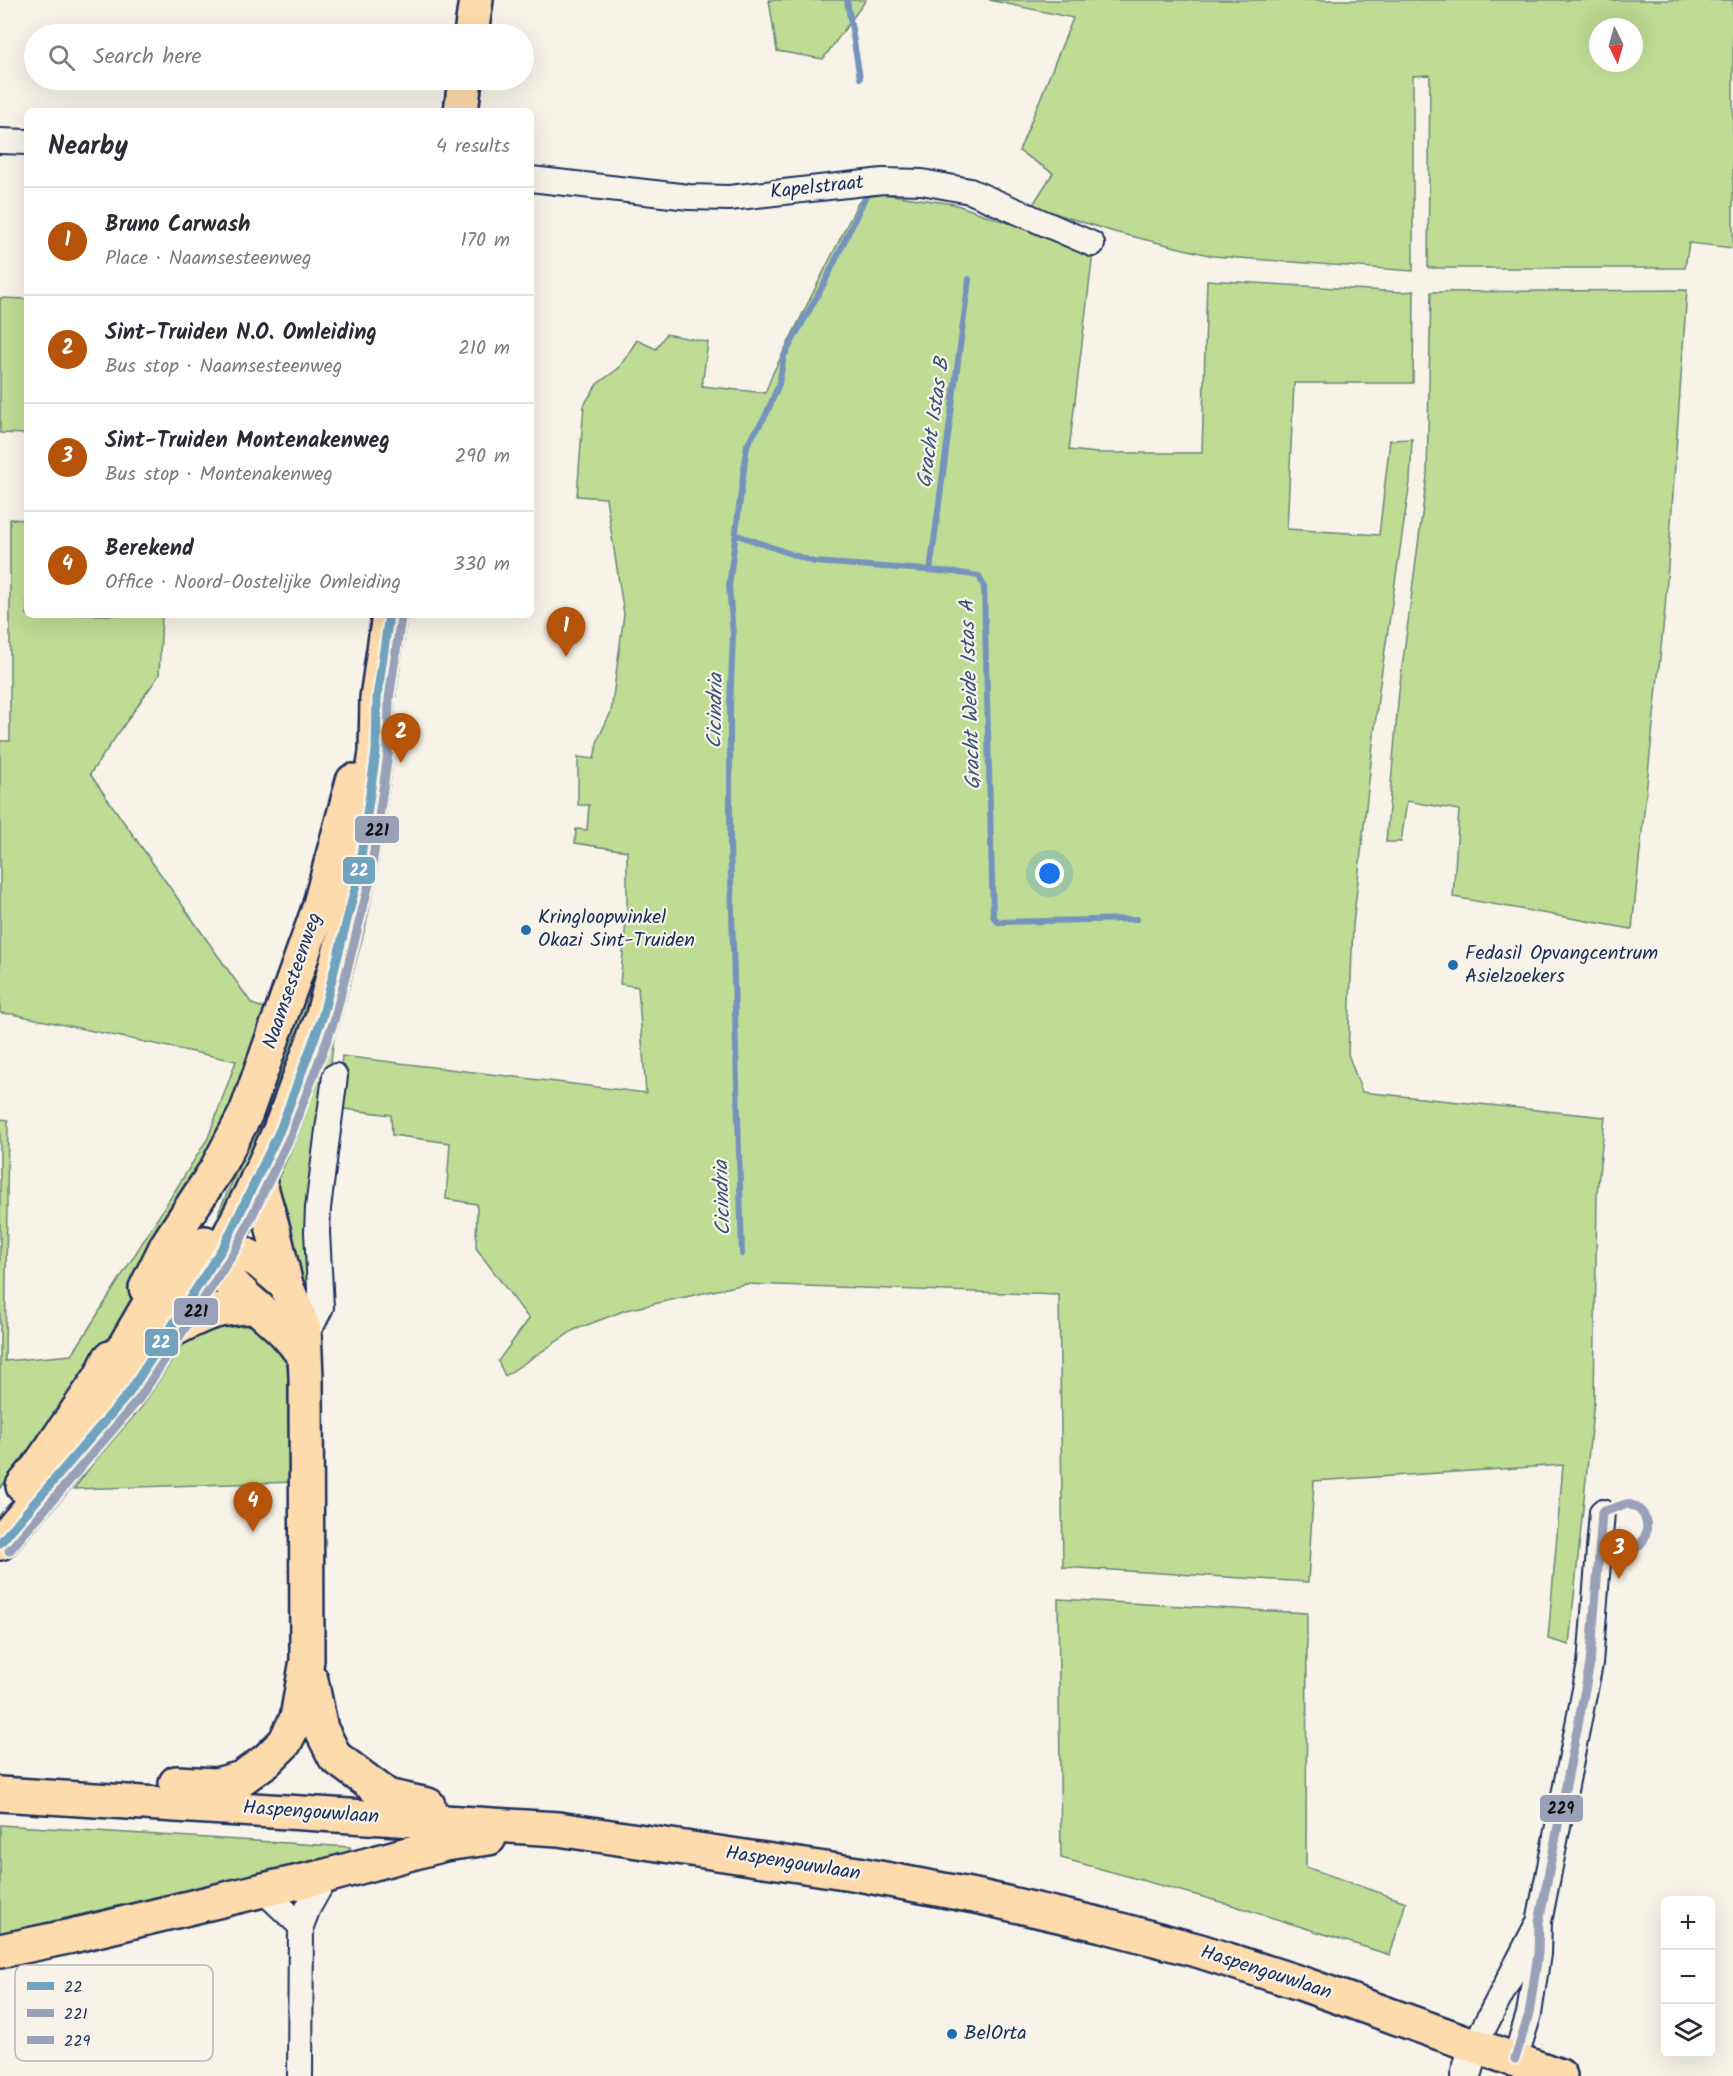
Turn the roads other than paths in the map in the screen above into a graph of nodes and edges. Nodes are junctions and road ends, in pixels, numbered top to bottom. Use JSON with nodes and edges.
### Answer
{"nodes":[{"id":1,"x":476,"y":0,"type":"edge"},
{"id":2,"x":472,"y":24,"type":"edge"},
{"id":3,"x":463,"y":90,"type":"edge"},
{"id":4,"x":460,"y":108,"type":"edge"},
{"id":5,"x":0,"y":141,"type":"edge"},
{"id":6,"x":24,"y":142,"type":"edge"},
{"id":7,"x":534,"y":179,"type":"edge"},
{"id":8,"x":1092,"y":244,"type":"dead end"},
{"id":9,"x":389,"y":618,"type":"edge"},
{"id":10,"x":377,"y":698,"type":"junction"},
{"id":11,"x":335,"y":1076,"type":"dead end"},
{"id":12,"x":246,"y":1113,"type":"junction"},
{"id":13,"x":258,"y":1177,"type":"junction"},
{"id":14,"x":213,"y":1252,"type":"junction"},
{"id":15,"x":286,"y":1285,"type":"junction"},
{"id":16,"x":257,"y":1307,"type":"junction"},
{"id":17,"x":169,"y":1332,"type":"junction"},
{"id":18,"x":299,"y":1340,"type":"junction"},
{"id":19,"x":100,"y":1378,"type":"junction"},
{"id":20,"x":1602,"y":1512,"type":"dead end"},
{"id":21,"x":0,"y":1513,"type":"edge"},
{"id":22,"x":0,"y":1543,"type":"edge"},
{"id":23,"x":307,"y":1660,"type":"junction"},
{"id":24,"x":0,"y":1794,"type":"edge"},
{"id":25,"x":120,"y":1800,"type":"junction"},
{"id":26,"x":558,"y":1829,"type":"junction"},
{"id":27,"x":326,"y":1876,"type":"junction"},
{"id":28,"x":263,"y":1890,"type":"junction"},
{"id":29,"x":1539,"y":1922,"type":"junction"},
{"id":30,"x":301,"y":1926,"type":"junction"},
{"id":31,"x":0,"y":1951,"type":"edge"},
{"id":32,"x":1475,"y":2045,"type":"junction"},
{"id":33,"x":1513,"y":2068,"type":"edge"},
{"id":34,"x":300,"y":2076,"type":"edge"},
{"id":35,"x":1466,"y":2076,"type":"edge"},
{"id":36,"x":1560,"y":2076,"type":"edge"}],
"edges":[{"from":1,"to":2,"type":"main road"},
{"from":3,"to":4,"type":"main road"},
{"from":5,"to":6,"type":"street"},
{"from":7,"to":8,"type":"street","name":"Kapelstraat"},
{"from":9,"to":10,"type":"main road","name":"Naamsesteenweg"},
{"from":10,"to":12,"type":"main road","name":"Naamsesteenweg"},
{"from":10,"to":13,"type":"main road","name":"Naamsesteenweg"},
{"from":11,"to":18,"type":"street"},
{"from":12,"to":14,"type":"main road"},
{"from":12,"to":19,"type":"main road","name":"Naamsesteenweg"},
{"from":13,"to":14,"type":"main road","name":"Naamsesteenweg"},
{"from":13,"to":15,"type":"main road"},
{"from":14,"to":15,"type":"main road"},
{"from":14,"to":16,"type":"main road"},
{"from":14,"to":17,"type":"main road"},
{"from":14,"to":19,"type":"main road"},
{"from":15,"to":18,"type":"main road"},
{"from":16,"to":17,"type":"main road"},
{"from":16,"to":18,"type":"main road"},
{"from":17,"to":22,"type":"main road"},
{"from":18,"to":23,"type":"main road"},
{"from":19,"to":21,"type":"main road"},
{"from":20,"to":29,"type":"street"},
{"from":23,"to":25,"type":"main road"},
{"from":23,"to":26,"type":"main road"},
{"from":24,"to":25,"type":"main road","name":"Haspengouwlaan"},
{"from":25,"to":26,"type":"main road","name":"Haspengouwlaan"},
{"from":26,"to":27,"type":"main road"},
{"from":26,"to":32,"type":"main road","name":"Haspengouwlaan"},
{"from":27,"to":28,"type":"main road"},
{"from":27,"to":30,"type":"street"},
{"from":28,"to":30,"type":"street"},
{"from":28,"to":31,"type":"main road"},
{"from":29,"to":32,"type":"street"},
{"from":29,"to":33,"type":"street"},
{"from":30,"to":34,"type":"street"},
{"from":32,"to":33,"type":"main road","name":"Haspengouwlaan"},
{"from":32,"to":35,"type":"street"},
{"from":33,"to":36,"type":"main road","name":"Haspengouwlaan"}]}
